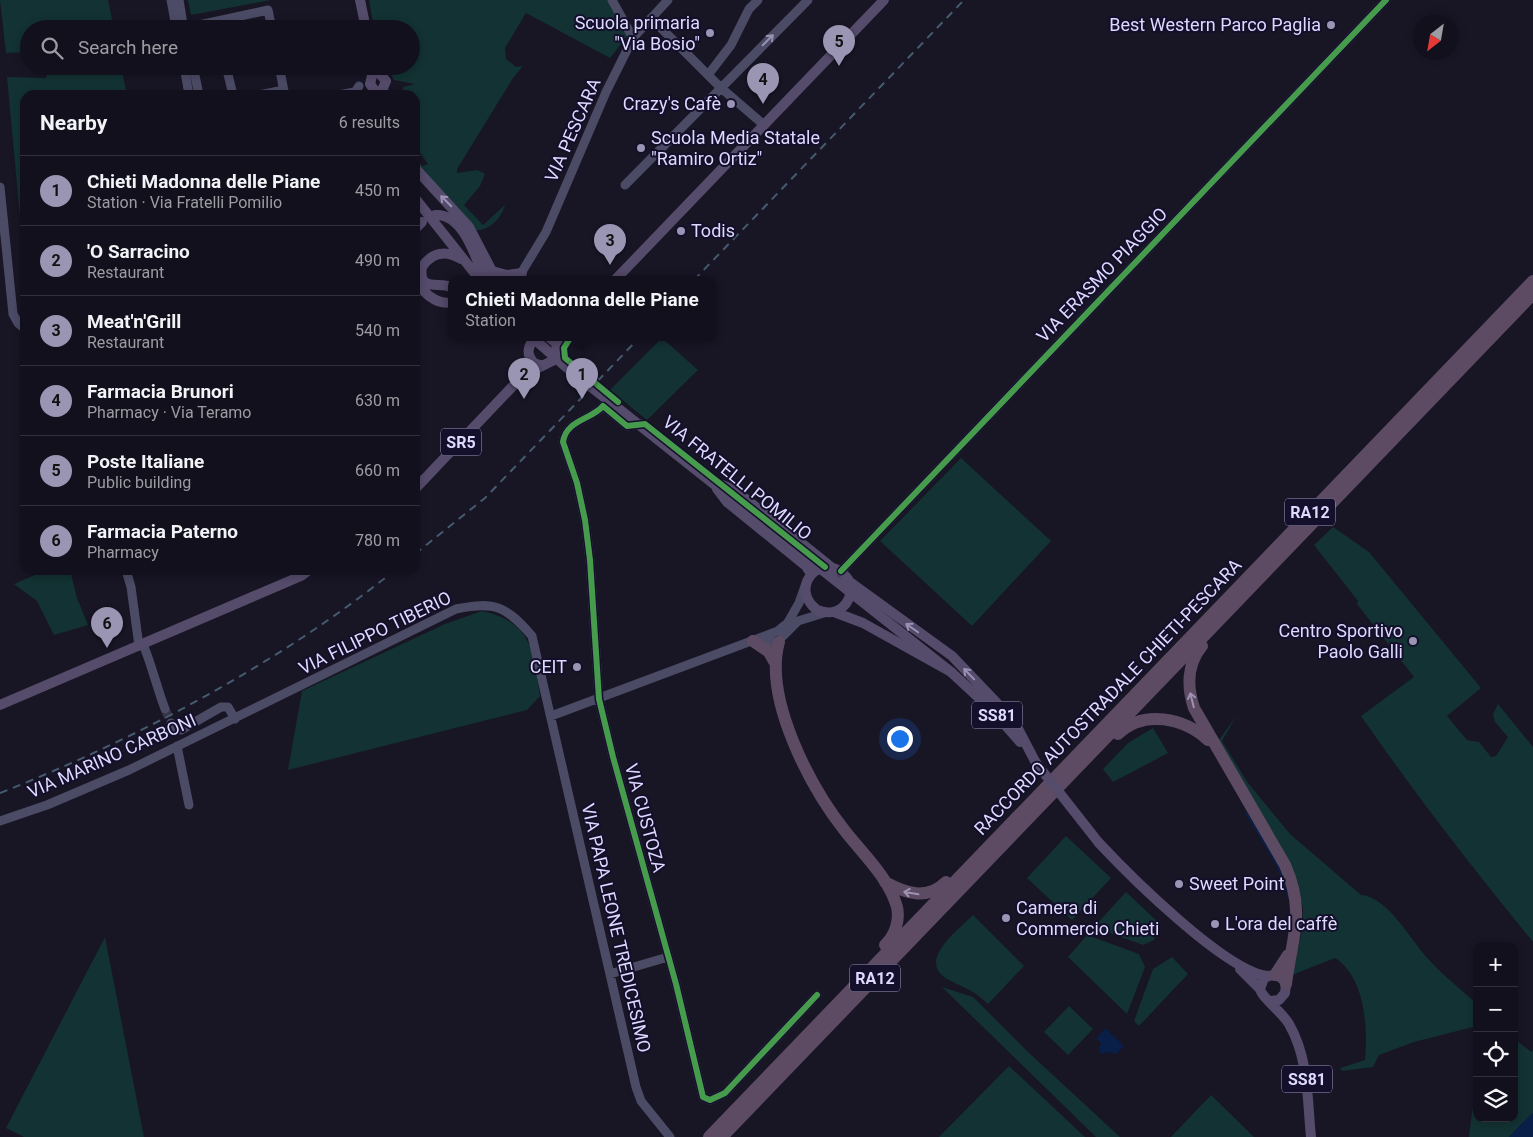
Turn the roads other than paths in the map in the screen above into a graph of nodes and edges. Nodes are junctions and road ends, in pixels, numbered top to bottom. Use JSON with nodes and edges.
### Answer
{"nodes":[{"id":1,"x":171,"y":0,"type":"edge"},
{"id":2,"x":179,"y":0,"type":"edge"},
{"id":3,"x":360,"y":0,"type":"edge"},
{"id":4,"x":612,"y":0,"type":"edge"},
{"id":5,"x":668,"y":0,"type":"edge"},
{"id":6,"x":758,"y":0,"type":"edge"},
{"id":7,"x":808,"y":0,"type":"edge"},
{"id":8,"x":884,"y":0,"type":"edge"},
{"id":9,"x":1386,"y":0,"type":"edge"},
{"id":10,"x":651,"y":18,"type":"junction"},
{"id":11,"x":179,"y":20,"type":"edge"},
{"id":12,"x":181,"y":20,"type":"edge"},
{"id":13,"x":234,"y":20,"type":"edge"},
{"id":14,"x":270,"y":20,"type":"edge"},
{"id":15,"x":364,"y":20,"type":"edge"},
{"id":16,"x":633,"y":38,"type":"junction"},
{"id":17,"x":185,"y":75,"type":"edge"},
{"id":18,"x":195,"y":75,"type":"edge"},
{"id":19,"x":228,"y":75,"type":"edge"},
{"id":20,"x":281,"y":75,"type":"edge"},
{"id":21,"x":708,"y":75,"type":"junction"},
{"id":22,"x":377,"y":82,"type":"edge"},
{"id":23,"x":720,"y":87,"type":"junction"},
{"id":24,"x":188,"y":90,"type":"edge"},
{"id":25,"x":198,"y":90,"type":"edge"},
{"id":26,"x":232,"y":90,"type":"edge"},
{"id":27,"x":284,"y":90,"type":"edge"},
{"id":28,"x":360,"y":90,"type":"edge"},
{"id":29,"x":764,"y":125,"type":"junction"},
{"id":30,"x":420,"y":173,"type":"edge"},
{"id":31,"x":625,"y":185,"type":"dead end"},
{"id":32,"x":0,"y":187,"type":"edge"},
{"id":33,"x":420,"y":204,"type":"edge"},
{"id":34,"x":434,"y":215,"type":"dead end"},
{"id":35,"x":466,"y":263,"type":"junction"},
{"id":36,"x":4,"y":264,"type":"edge"},
{"id":37,"x":477,"y":276,"type":"edge"},
{"id":38,"x":483,"y":276,"type":"edge"},
{"id":39,"x":493,"y":276,"type":"edge"},
{"id":40,"x":519,"y":276,"type":"edge"},
{"id":41,"x":619,"y":276,"type":"edge"},
{"id":42,"x":1533,"y":281,"type":"edge"},
{"id":43,"x":440,"y":286,"type":"junction"},
{"id":44,"x":448,"y":286,"type":"edge"},
{"id":45,"x":420,"y":288,"type":"edge"},
{"id":46,"x":1533,"y":294,"type":"edge"},
{"id":47,"x":437,"y":298,"type":"junction"},
{"id":48,"x":448,"y":302,"type":"edge"},
{"id":49,"x":20,"y":325,"type":"edge"},
{"id":50,"x":554,"y":341,"type":"edge"},
{"id":51,"x":563,"y":341,"type":"edge"},
{"id":52,"x":530,"y":342,"type":"edge"},
{"id":53,"x":558,"y":351,"type":"junction"},
{"id":54,"x":542,"y":366,"type":"junction"},
{"id":55,"x":512,"y":387,"type":"junction"},
{"id":56,"x":603,"y":406,"type":"joint"},
{"id":57,"x":710,"y":481,"type":"junction"},
{"id":58,"x":420,"y":483,"type":"edge"},
{"id":59,"x":822,"y":569,"type":"junction"},
{"id":60,"x":841,"y":571,"type":"junction"},
{"id":61,"x":128,"y":575,"type":"edge"},
{"id":62,"x":283,"y":575,"type":"edge"},
{"id":63,"x":298,"y":576,"type":"edge"},
{"id":64,"x":850,"y":582,"type":"junction"},
{"id":65,"x":806,"y":584,"type":"junction"},
{"id":66,"x":276,"y":585,"type":"junction"},
{"id":67,"x":1234,"y":605,"type":"junction"},
{"id":68,"x":829,"y":613,"type":"junction"},
{"id":69,"x":785,"y":625,"type":"junction"},
{"id":70,"x":753,"y":641,"type":"junction"},
{"id":71,"x":779,"y":642,"type":"junction"},
{"id":72,"x":141,"y":645,"type":"junction"},
{"id":73,"x":774,"y":661,"type":"junction"},
{"id":74,"x":951,"y":672,"type":"junction"},
{"id":75,"x":600,"y":699,"type":"junction"},
{"id":76,"x":0,"y":705,"type":"edge"},
{"id":77,"x":165,"y":709,"type":"tunnel mouth"},
{"id":78,"x":551,"y":716,"type":"junction"},
{"id":79,"x":235,"y":719,"type":"junction"},
{"id":80,"x":171,"y":723,"type":"dead end"},
{"id":81,"x":1212,"y":744,"type":"junction"},
{"id":82,"x":177,"y":746,"type":"junction"},
{"id":83,"x":1095,"y":749,"type":"junction"},
{"id":84,"x":1036,"y":763,"type":"junction"},
{"id":85,"x":190,"y":805,"type":"dead end"},
{"id":86,"x":0,"y":821,"type":"edge"},
{"id":87,"x":967,"y":869,"type":"junction"},
{"id":88,"x":885,"y":882,"type":"junction"},
{"id":89,"x":1291,"y":951,"type":"junction"},
{"id":90,"x":1225,"y":954,"type":"junction"},
{"id":91,"x":668,"y":957,"type":"junction"},
{"id":92,"x":874,"y":965,"type":"junction"},
{"id":93,"x":610,"y":974,"type":"junction"},
{"id":94,"x":1271,"y":975,"type":"junction"},
{"id":95,"x":1286,"y":987,"type":"junction"},
{"id":96,"x":1260,"y":989,"type":"junction"},
{"id":97,"x":817,"y":995,"type":"dead end"},
{"id":98,"x":1269,"y":1001,"type":"junction"},
{"id":99,"x":1289,"y":1025,"type":"junction"},
{"id":100,"x":670,"y":1137,"type":"edge"},
{"id":101,"x":709,"y":1137,"type":"edge"},
{"id":102,"x":722,"y":1137,"type":"edge"},
{"id":103,"x":1311,"y":1137,"type":"edge"}],
"edges":[{"from":1,"to":11,"type":"street"},
{"from":2,"to":12,"type":"street"},
{"from":3,"to":15,"type":"main road"},
{"from":4,"to":16,"type":"street"},
{"from":5,"to":10,"type":"street","name":"VIA PESCARA"},
{"from":6,"to":21,"type":"street"},
{"from":23,"to":7,"type":"street","one_way":true},
{"from":8,"to":29,"type":"main road"},
{"from":9,"to":60,"type":"street","name":"VIA ERASMO PIAGGIO"},
{"from":10,"to":16,"type":"street","name":"VIA PESCARA"},
{"from":10,"to":21,"type":"street"},
{"from":13,"to":14,"type":"street"},
{"from":16,"to":40,"type":"street","name":"VIA PESCARA"},
{"from":17,"to":24,"type":"street"},
{"from":18,"to":25,"type":"street"},
{"from":19,"to":26,"type":"street"},
{"from":20,"to":27,"type":"street"},
{"from":21,"to":23,"type":"street"},
{"from":22,"to":28,"type":"street"},
{"from":23,"to":29,"type":"street"},
{"from":23,"to":31,"type":"street"},
{"from":29,"to":41,"type":"main road"},
{"from":39,"to":30,"type":"main road","one_way":true},
{"from":32,"to":36,"type":"street"},
{"from":33,"to":35,"type":"main road"},
{"from":34,"to":38,"type":"main road"},
{"from":35,"to":37,"type":"main road"},
{"from":35,"to":43,"type":"main road"},
{"from":36,"to":49,"type":"street"},
{"from":39,"to":40,"type":"main road"},
{"from":42,"to":87,"type":"highway","name":"RACCORDO AUTOSTRADALE CHIETI-PESCARA","number":"RA12"},
{"from":43,"to":44,"type":"main road"},
{"from":43,"to":47,"type":"main road"},
{"from":45,"to":47,"type":"main road"},
{"from":46,"to":67,"type":"highway","name":"RACCORDO AUTOSTRADALE CHIETI-PESCARA","number":"RA12"},
{"from":47,"to":48,"type":"main road"},
{"from":50,"to":53,"type":"main road"},
{"from":51,"to":53,"type":"main road","number":"SR5"},
{"from":52,"to":54,"type":"main road"},
{"from":52,"to":55,"type":"main road","number":"SR5"},
{"from":52,"to":57,"type":"main road","name":"VIA FRATELLI POMILIO","number":"SS81","bridge":true},
{"from":53,"to":54,"type":"main road","number":"SR5"},
{"from":54,"to":55,"type":"main road","number":"SR5"},
{"from":55,"to":58,"type":"main road","number":"SR5"},
{"from":56,"to":59,"type":"street","name":"VIA FRATELLI POMILIO"},
{"from":56,"to":75,"type":"street","name":"VIA CUSTOZA"},
{"from":57,"to":59,"type":"main road","name":"VIA FRATELLI POMILIO","number":"SS81","bridge":true},
{"from":57,"to":59,"type":"main road","bridge":true},
{"from":57,"to":59,"type":"main road","bridge":true},
{"from":59,"to":60,"type":"main road"},
{"from":59,"to":65,"type":"main road"},
{"from":59,"to":74,"type":"main road","name":"VIA FRATELLI POMILIO","number":"SS81","bridge":true},
{"from":60,"to":64,"type":"main road"},
{"from":61,"to":72,"type":"street"},
{"from":62,"to":66,"type":"main road"},
{"from":63,"to":66,"type":"main road"},
{"from":64,"to":68,"type":"main road"},
{"from":84,"to":64,"type":"main road","one_way":true},
{"from":65,"to":68,"type":"main road"},
{"from":65,"to":69,"type":"street"},
{"from":66,"to":72,"type":"main road"},
{"from":81,"to":67,"type":"highway","one_way":true},
{"from":67,"to":83,"type":"highway","name":"RACCORDO AUTOSTRADALE CHIETI-PESCARA","number":"RA12"},
{"from":68,"to":71,"type":"street"},
{"from":68,"to":74,"type":"main road","bridge":true},
{"from":69,"to":70,"type":"street"},
{"from":69,"to":71,"type":"street"},
{"from":70,"to":71,"type":"street"},
{"from":70,"to":73,"type":"highway"},
{"from":70,"to":75,"type":"street"},
{"from":71,"to":73,"type":"highway"},
{"from":72,"to":76,"type":"main road"},
{"from":72,"to":77,"type":"street"},
{"from":73,"to":88,"type":"highway"},
{"from":74,"to":84,"type":"main road","name":"VIA FRATELLI POMILIO","number":"SS81"},
{"from":75,"to":78,"type":"street"},
{"from":75,"to":91,"type":"street","name":"VIA CUSTOZA"},
{"from":78,"to":79,"type":"street","name":"VIA FILIPPO TIBERIO"},
{"from":78,"to":93,"type":"street","name":"VIA PAPA LEONE TREDICESIMO"},
{"from":79,"to":80,"type":"street"},
{"from":79,"to":82,"type":"street","name":"VIA MARINO CARBONI"},
{"from":81,"to":83,"type":"highway"},
{"from":81,"to":89,"type":"highway"},
{"from":82,"to":85,"type":"street"},
{"from":82,"to":86,"type":"street","name":"VIA MARINO CARBONI"},
{"from":83,"to":102,"type":"highway","name":"RACCORDO AUTOSTRADALE CHIETI-PESCARA","number":"RA12"},
{"from":84,"to":90,"type":"main road","name":"VIA FRATELLI POMILIO","number":"SS81","bridge":true},
{"from":87,"to":88,"type":"highway","one_way":true},
{"from":87,"to":92,"type":"highway","name":"RACCORDO AUTOSTRADALE CHIETI-PESCARA","number":"RA12"},
{"from":88,"to":92,"type":"highway"},
{"from":89,"to":94,"type":"highway"},
{"from":89,"to":95,"type":"highway"},
{"from":90,"to":94,"type":"main road","name":"VIA FRATELLI POMILIO"},
{"from":90,"to":96,"type":"main road","name":"VIA FRATELLI POMILIO","number":"SS81"},
{"from":91,"to":93,"type":"street"},
{"from":91,"to":97,"type":"street","name":"VIA CUSTOZA"},
{"from":92,"to":101,"type":"highway","name":"RACCORDO AUTOSTRADALE CHIETI-PESCARA","number":"RA12"},
{"from":93,"to":100,"type":"street","name":"VIA PAPA LEONE TREDICESIMO"},
{"from":94,"to":95,"type":"main road"},
{"from":94,"to":96,"type":"main road"},
{"from":95,"to":98,"type":"main road"},
{"from":95,"to":99,"type":"main road"},
{"from":96,"to":98,"type":"main road","number":"SS81"},
{"from":98,"to":99,"type":"main road","number":"SS81"},
{"from":99,"to":103,"type":"main road","number":"SS81"}]}
